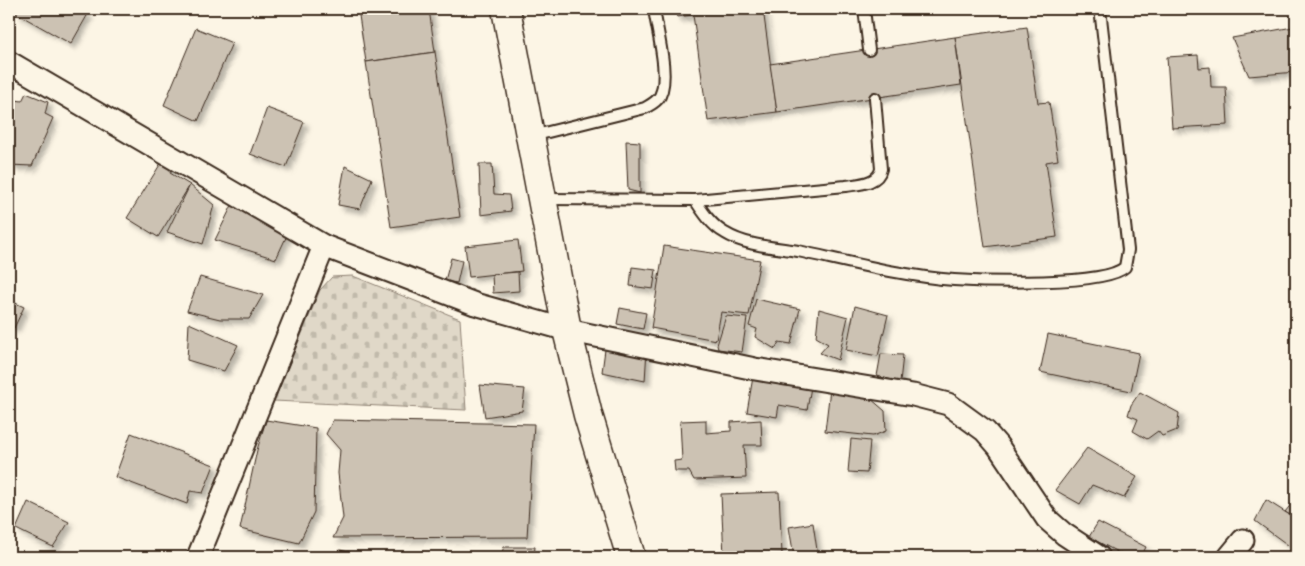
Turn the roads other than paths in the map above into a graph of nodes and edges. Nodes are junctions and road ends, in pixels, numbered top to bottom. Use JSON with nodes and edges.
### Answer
{"nodes":[{"id":1,"x":506,"y":9,"type":"edge"},
{"id":2,"x":654,"y":9,"type":"edge"},
{"id":3,"x":864,"y":9,"type":"edge"},
{"id":4,"x":1100,"y":9,"type":"edge"},
{"id":5,"x":869,"y":50,"type":"dead end"},
{"id":6,"x":9,"y":62,"type":"edge"},
{"id":7,"x":875,"y":98,"type":"dead end"},
{"id":8,"x":530,"y":137,"type":"junction"},
{"id":9,"x":542,"y":199,"type":"junction"},
{"id":10,"x":695,"y":200,"type":"junction"},
{"id":11,"x":324,"y":246,"type":"junction"},
{"id":12,"x":568,"y":330,"type":"junction"},
{"id":13,"x":1244,"y":540,"type":"dead end"},
{"id":14,"x":198,"y":557,"type":"edge"},
{"id":15,"x":631,"y":557,"type":"edge"},
{"id":16,"x":1099,"y":557,"type":"edge"},
{"id":17,"x":1230,"y":557,"type":"edge"}],
"edges":[{"from":1,"to":8,"type":"highway"},
{"from":2,"to":8,"type":"lane"},
{"from":3,"to":5,"type":"lane"},
{"from":4,"to":10,"type":"lane"},
{"from":6,"to":11,"type":"street"},
{"from":7,"to":10,"type":"lane"},
{"from":8,"to":9,"type":"highway"},
{"from":9,"to":10,"type":"lane"},
{"from":9,"to":12,"type":"highway"},
{"from":11,"to":12,"type":"street"},
{"from":11,"to":14,"type":"street"},
{"from":12,"to":15,"type":"highway"},
{"from":12,"to":16,"type":"street"},
{"from":13,"to":17,"type":"street"}]}
